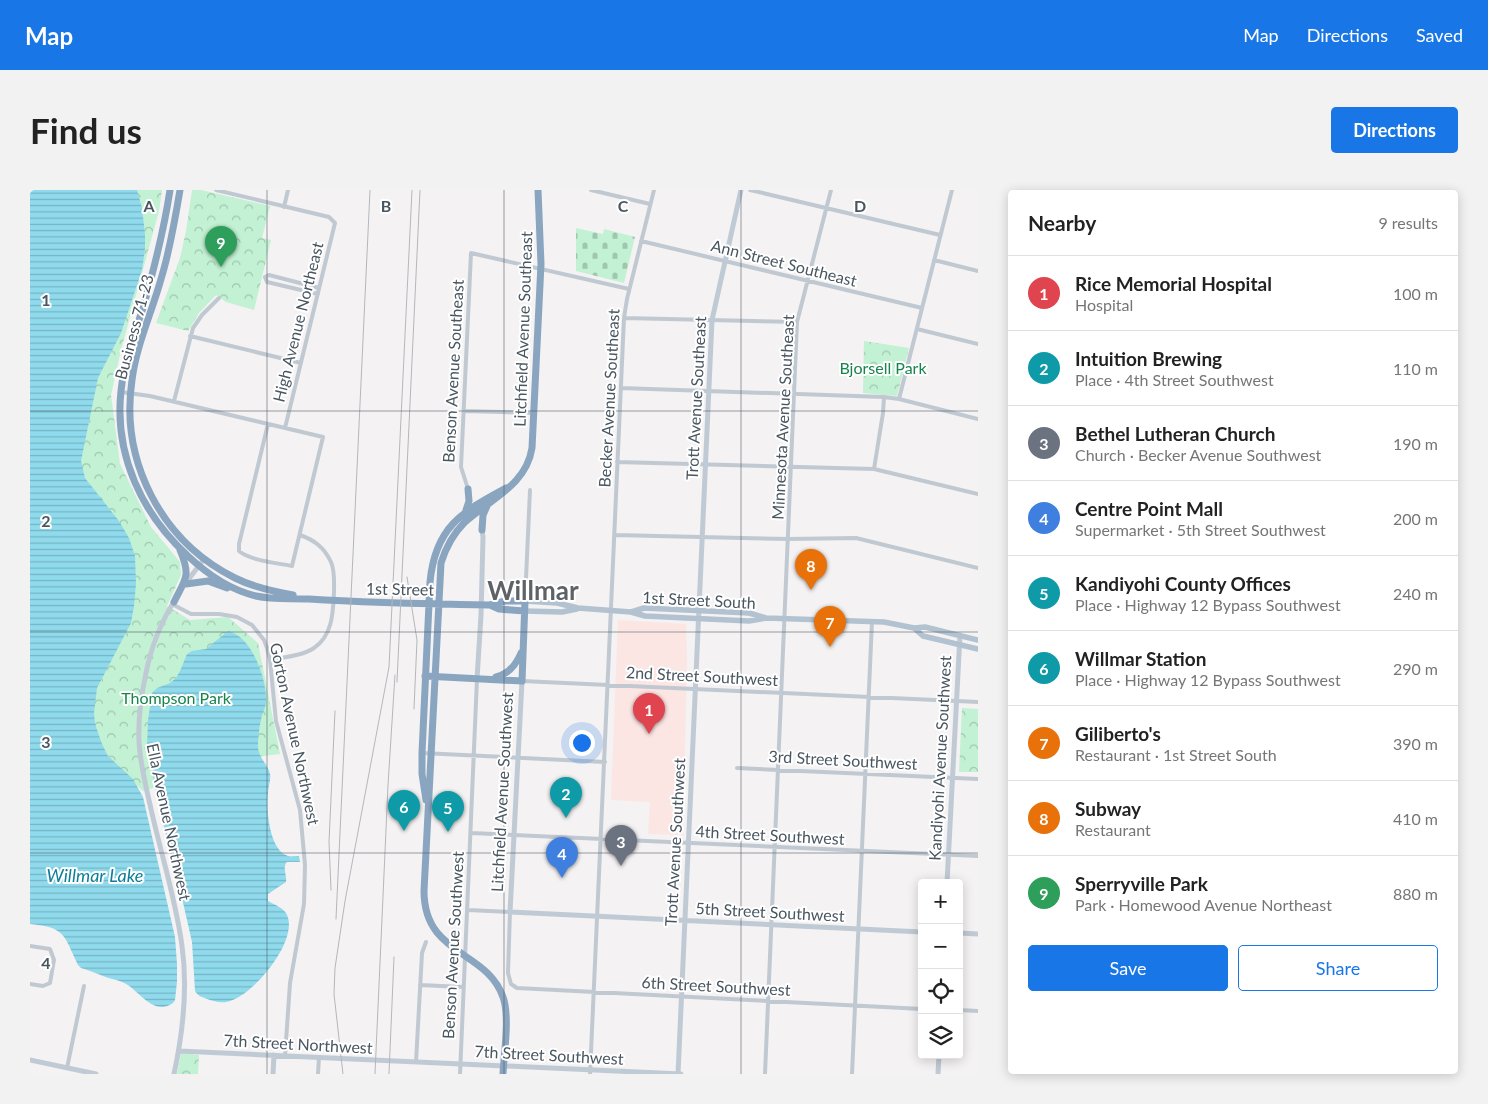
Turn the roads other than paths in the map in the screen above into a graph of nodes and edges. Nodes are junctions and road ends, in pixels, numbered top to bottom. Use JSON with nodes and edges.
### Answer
{"nodes":[{"id":1,"x":170,"y":190,"type":"edge"},
{"id":2,"x":180,"y":190,"type":"edge"},
{"id":3,"x":216,"y":190,"type":"edge"},
{"id":4,"x":288,"y":190,"type":"edge"},
{"id":5,"x":538,"y":190,"type":"edge"},
{"id":6,"x":591,"y":190,"type":"edge"},
{"id":7,"x":654,"y":190,"type":"edge"},
{"id":8,"x":741,"y":190,"type":"edge"},
{"id":9,"x":750,"y":190,"type":"edge"},
{"id":10,"x":830,"y":190,"type":"edge"},
{"id":11,"x":952,"y":190,"type":"edge"},
{"id":12,"x":650,"y":204,"type":"junction"},
{"id":13,"x":284,"y":206,"type":"junction"},
{"id":14,"x":826,"y":208,"type":"junction"},
{"id":15,"x":940,"y":235,"type":"junction"},
{"id":16,"x":641,"y":241,"type":"junction"},
{"id":17,"x":934,"y":260,"type":"junction"},
{"id":18,"x":724,"y":261,"type":"junction"},
{"id":19,"x":541,"y":269,"type":"junction"},
{"id":20,"x":978,"y":271,"type":"edge"},
{"id":21,"x":808,"y":282,"type":"junction"},
{"id":22,"x":320,"y":288,"type":"junction"},
{"id":23,"x":629,"y":289,"type":"junction"},
{"id":24,"x":318,"y":294,"type":"junction"},
{"id":25,"x":219,"y":298,"type":"dead end"},
{"id":26,"x":922,"y":308,"type":"junction"},
{"id":27,"x":624,"y":318,"type":"junction"},
{"id":28,"x":712,"y":320,"type":"junction"},
{"id":29,"x":797,"y":322,"type":"junction"},
{"id":30,"x":917,"y":329,"type":"junction"},
{"id":31,"x":190,"y":336,"type":"junction"},
{"id":32,"x":978,"y":344,"type":"edge"},
{"id":33,"x":301,"y":363,"type":"junction"},
{"id":34,"x":621,"y":388,"type":"junction"},
{"id":35,"x":121,"y":392,"type":"junction"},
{"id":36,"x":130,"y":392,"type":"junction"},
{"id":37,"x":708,"y":392,"type":"junction"},
{"id":38,"x":794,"y":394,"type":"junction"},
{"id":39,"x":884,"y":398,"type":"junction"},
{"id":40,"x":899,"y":399,"type":"junction"},
{"id":41,"x":174,"y":401,"type":"junction"},
{"id":42,"x":464,"y":410,"type":"junction"},
{"id":43,"x":534,"y":413,"type":"junction"},
{"id":44,"x":978,"y":419,"type":"edge"},
{"id":45,"x":268,"y":424,"type":"junction"},
{"id":46,"x":285,"y":428,"type":"junction"},
{"id":47,"x":618,"y":462,"type":"junction"},
{"id":48,"x":705,"y":464,"type":"junction"},
{"id":49,"x":792,"y":468,"type":"junction"},
{"id":50,"x":874,"y":469,"type":"junction"},
{"id":51,"x":514,"y":483,"type":"junction"},
{"id":52,"x":468,"y":489,"type":"joint"},
{"id":53,"x":530,"y":490,"type":"dead end"},
{"id":54,"x":978,"y":494,"type":"edge"},
{"id":55,"x":488,"y":506,"type":"junction"},
{"id":56,"x":464,"y":513,"type":"junction"},
{"id":57,"x":464,"y":523,"type":"junction"},
{"id":58,"x":482,"y":530,"type":"junction"},
{"id":59,"x":300,"y":535,"type":"junction"},
{"id":60,"x":616,"y":535,"type":"junction"},
{"id":61,"x":702,"y":537,"type":"junction"},
{"id":62,"x":788,"y":539,"type":"junction"},
{"id":63,"x":179,"y":548,"type":"junction"},
{"id":64,"x":204,"y":558,"type":"junction"},
{"id":65,"x":198,"y":566,"type":"junction"},
{"id":66,"x":978,"y":568,"type":"edge"},
{"id":67,"x":186,"y":584,"type":"junction"},
{"id":68,"x":256,"y":596,"type":"junction"},
{"id":69,"x":310,"y":599,"type":"junction"},
{"id":70,"x":525,"y":601,"type":"junction"},
{"id":71,"x":173,"y":603,"type":"junction"},
{"id":72,"x":490,"y":605,"type":"junction"},
{"id":73,"x":578,"y":608,"type":"junction"},
{"id":74,"x":699,"y":610,"type":"junction"},
{"id":75,"x":524,"y":611,"type":"junction"},
{"id":76,"x":612,"y":611,"type":"junction"},
{"id":77,"x":631,"y":612,"type":"junction"},
{"id":78,"x":766,"y":618,"type":"junction"},
{"id":79,"x":699,"y":619,"type":"junction"},
{"id":80,"x":785,"y":619,"type":"junction"},
{"id":81,"x":872,"y":621,"type":"junction"},
{"id":82,"x":914,"y":628,"type":"junction"},
{"id":83,"x":960,"y":636,"type":"junction"},
{"id":84,"x":978,"y":640,"type":"edge"},
{"id":85,"x":959,"y":644,"type":"junction"},
{"id":86,"x":524,"y":646,"type":"junction"},
{"id":87,"x":978,"y":649,"type":"edge"},
{"id":88,"x":270,"y":660,"type":"junction"},
{"id":89,"x":425,"y":676,"type":"junction"},
{"id":90,"x":435,"y":676,"type":"junction"},
{"id":91,"x":481,"y":679,"type":"junction"},
{"id":92,"x":522,"y":681,"type":"junction"},
{"id":93,"x":608,"y":686,"type":"junction"},
{"id":94,"x":695,"y":689,"type":"junction"},
{"id":95,"x":782,"y":694,"type":"junction"},
{"id":96,"x":869,"y":698,"type":"junction"},
{"id":97,"x":956,"y":701,"type":"junction"},
{"id":98,"x":978,"y":702,"type":"edge"},
{"id":99,"x":422,"y":753,"type":"junction"},
{"id":100,"x":431,"y":754,"type":"junction"},
{"id":101,"x":474,"y":756,"type":"junction"},
{"id":102,"x":518,"y":758,"type":"junction"},
{"id":103,"x":605,"y":762,"type":"junction"},
{"id":104,"x":737,"y":768,"type":"dead end"},
{"id":105,"x":778,"y":770,"type":"junction"},
{"id":106,"x":866,"y":774,"type":"junction"},
{"id":107,"x":952,"y":778,"type":"junction"},
{"id":108,"x":978,"y":779,"type":"edge"},
{"id":109,"x":428,"y":813,"type":"junction"},
{"id":110,"x":471,"y":833,"type":"junction"},
{"id":111,"x":514,"y":836,"type":"junction"},
{"id":112,"x":601,"y":839,"type":"junction"},
{"id":113,"x":688,"y":843,"type":"junction"},
{"id":114,"x":774,"y":847,"type":"junction"},
{"id":115,"x":862,"y":851,"type":"junction"},
{"id":116,"x":948,"y":855,"type":"junction"},
{"id":117,"x":978,"y":856,"type":"edge"},
{"id":118,"x":947,"y":879,"type":"edge"},
{"id":119,"x":468,"y":910,"type":"junction"},
{"id":120,"x":510,"y":912,"type":"junction"},
{"id":121,"x":598,"y":917,"type":"junction"},
{"id":122,"x":684,"y":921,"type":"junction"},
{"id":123,"x":771,"y":925,"type":"junction"},
{"id":124,"x":858,"y":929,"type":"junction"},
{"id":125,"x":918,"y":932,"type":"edge"},
{"id":126,"x":963,"y":934,"type":"edge"},
{"id":127,"x":978,"y":934,"type":"edge"},
{"id":128,"x":426,"y":942,"type":"dead end"},
{"id":129,"x":30,"y":946,"type":"edge"},
{"id":130,"x":464,"y":956,"type":"junction"},
{"id":131,"x":30,"y":984,"type":"edge"},
{"id":132,"x":511,"y":984,"type":"joint"},
{"id":133,"x":84,"y":986,"type":"dead end"},
{"id":134,"x":420,"y":986,"type":"junction"},
{"id":135,"x":463,"y":987,"type":"junction"},
{"id":136,"x":594,"y":993,"type":"junction"},
{"id":137,"x":681,"y":997,"type":"junction"},
{"id":138,"x":767,"y":1001,"type":"junction"},
{"id":139,"x":854,"y":1006,"type":"junction"},
{"id":140,"x":918,"y":1009,"type":"edge"},
{"id":141,"x":963,"y":1010,"type":"edge"},
{"id":142,"x":978,"y":1011,"type":"edge"},
{"id":143,"x":179,"y":1051,"type":"junction"},
{"id":144,"x":274,"y":1055,"type":"junction"},
{"id":145,"x":285,"y":1056,"type":"junction"},
{"id":146,"x":318,"y":1057,"type":"junction"},
{"id":147,"x":939,"y":1059,"type":"edge"},
{"id":148,"x":30,"y":1060,"type":"edge"},
{"id":149,"x":416,"y":1062,"type":"junction"},
{"id":150,"x":460,"y":1063,"type":"junction"},
{"id":151,"x":503,"y":1065,"type":"junction"},
{"id":152,"x":67,"y":1068,"type":"junction"},
{"id":153,"x":590,"y":1072,"type":"edge"},
{"id":154,"x":96,"y":1074,"type":"edge"},
{"id":155,"x":174,"y":1074,"type":"edge"},
{"id":156,"x":273,"y":1074,"type":"edge"},
{"id":157,"x":318,"y":1074,"type":"edge"},
{"id":158,"x":460,"y":1074,"type":"edge"},
{"id":159,"x":503,"y":1074,"type":"edge"},
{"id":160,"x":679,"y":1074,"type":"edge"},
{"id":161,"x":765,"y":1074,"type":"edge"},
{"id":162,"x":852,"y":1074,"type":"edge"},
{"id":163,"x":938,"y":1074,"type":"edge"}],
"edges":[{"from":1,"to":35,"type":"highway","name":"Business 71-23"},
{"from":2,"to":36,"type":"highway","name":"Business 71-23"},
{"from":3,"to":13,"type":"street"},
{"from":4,"to":13,"type":"street"},
{"from":5,"to":19,"type":"highway","name":"Litchfield Avenue Southeast"},
{"from":6,"to":12,"type":"street"},
{"from":7,"to":12,"type":"street","name":"Becker Avenue Southeast"},
{"from":8,"to":18,"type":"street","name":"Trott Avenue Southeast"},
{"from":9,"to":14,"type":"street"},
{"from":10,"to":14,"type":"street","name":"Minnesota Avenue Southeast"},
{"from":11,"to":15,"type":"street"},
{"from":12,"to":16,"type":"street","name":"Becker Avenue Southeast"},
{"from":13,"to":22,"type":"street","name":"High Avenue Northeast"},
{"from":14,"to":15,"type":"street"},
{"from":14,"to":21,"type":"street","name":"Minnesota Avenue Southeast"},
{"from":15,"to":17,"type":"street"},
{"from":16,"to":18,"type":"street","name":"Ann Street Southeast"},
{"from":16,"to":23,"type":"street","name":"Becker Avenue Southeast"},
{"from":17,"to":20,"type":"street"},
{"from":17,"to":26,"type":"street"},
{"from":18,"to":21,"type":"street","name":"Ann Street Southeast"},
{"from":18,"to":28,"type":"street","name":"Trott Avenue Southeast"},
{"from":19,"to":23,"type":"street"},
{"from":19,"to":42,"type":"street","name":"Benson Avenue Southeast"},
{"from":19,"to":43,"type":"highway","name":"Litchfield Avenue Southeast"},
{"from":21,"to":26,"type":"street","name":"Ann Street Southeast"},
{"from":21,"to":29,"type":"street","name":"Minnesota Avenue Southeast"},
{"from":22,"to":24,"type":"street","name":"High Avenue Northeast"},
{"from":22,"to":24,"type":"street"},
{"from":23,"to":27,"type":"street","name":"Becker Avenue Southeast"},
{"from":24,"to":33,"type":"street","name":"High Avenue Northeast"},
{"from":25,"to":31,"type":"street"},
{"from":26,"to":30,"type":"street"},
{"from":27,"to":28,"type":"street"},
{"from":27,"to":34,"type":"street","name":"Becker Avenue Southeast"},
{"from":28,"to":29,"type":"street"},
{"from":28,"to":37,"type":"street","name":"Trott Avenue Southeast"},
{"from":29,"to":38,"type":"street","name":"Minnesota Avenue Southeast"},
{"from":30,"to":32,"type":"street"},
{"from":30,"to":40,"type":"street"},
{"from":31,"to":33,"type":"street"},
{"from":31,"to":41,"type":"street"},
{"from":33,"to":46,"type":"street","name":"High Avenue Northeast"},
{"from":34,"to":37,"type":"street"},
{"from":34,"to":47,"type":"street","name":"Becker Avenue Southeast"},
{"from":35,"to":36,"type":"street"},
{"from":35,"to":63,"type":"highway","name":"Business 71-23"},
{"from":36,"to":41,"type":"street"},
{"from":36,"to":64,"type":"highway","name":"Business 71-23"},
{"from":37,"to":38,"type":"street"},
{"from":37,"to":48,"type":"street","name":"Trott Avenue Southeast"},
{"from":38,"to":39,"type":"street"},
{"from":38,"to":49,"type":"street","name":"Minnesota Avenue Southeast"},
{"from":39,"to":40,"type":"street"},
{"from":39,"to":50,"type":"street"},
{"from":40,"to":44,"type":"street"},
{"from":41,"to":45,"type":"street"},
{"from":42,"to":43,"type":"street"},
{"from":42,"to":52,"type":"street","name":"Benson Avenue Southeast"},
{"from":43,"to":51,"type":"highway","name":"Litchfield Avenue Southeast"},
{"from":45,"to":46,"type":"street"},
{"from":45,"to":59,"type":"street","name":"High Avenue Northeast"},
{"from":46,"to":59,"type":"street"},
{"from":47,"to":48,"type":"street"},
{"from":47,"to":60,"type":"street","name":"Becker Avenue Southeast"},
{"from":48,"to":49,"type":"street"},
{"from":48,"to":61,"type":"street","name":"Trott Avenue Southeast"},
{"from":49,"to":50,"type":"street"},
{"from":49,"to":62,"type":"street","name":"Minnesota Avenue Southeast"},
{"from":50,"to":54,"type":"street"},
{"from":51,"to":55,"type":"highway"},
{"from":51,"to":56,"type":"highway"},
{"from":52,"to":56,"type":"highway"},
{"from":53,"to":70,"type":"street"},
{"from":55,"to":57,"type":"highway"},
{"from":55,"to":58,"type":"highway"},
{"from":56,"to":89,"type":"highway"},
{"from":57,"to":58,"type":"highway"},
{"from":57,"to":90,"type":"highway"},
{"from":58,"to":91,"type":"street","name":"Benson Avenue Southwest"},
{"from":59,"to":88,"type":"street"},
{"from":60,"to":61,"type":"street"},
{"from":60,"to":76,"type":"street","name":"Becker Avenue Southeast"},
{"from":61,"to":62,"type":"street"},
{"from":61,"to":74,"type":"street","name":"Trott Avenue Southeast"},
{"from":62,"to":66,"type":"street"},
{"from":62,"to":80,"type":"street","name":"Minnesota Avenue Southeast"},
{"from":63,"to":65,"type":"highway","name":"Business 71-23"},
{"from":63,"to":71,"type":"highway"},
{"from":64,"to":65,"type":"street","name":"Ella Avenue Northwest"},
{"from":64,"to":69,"type":"highway","name":"Business 71-23"},
{"from":65,"to":67,"type":"street","name":"Ella Avenue Northwest"},
{"from":65,"to":68,"type":"highway","name":"Business 71-23"},
{"from":67,"to":68,"type":"highway"},
{"from":67,"to":71,"type":"street","name":"Ella Avenue Northwest"},
{"from":68,"to":69,"type":"highway","name":"Business 71-23"},
{"from":69,"to":72,"type":"highway","name":"1st Street"},
{"from":70,"to":72,"type":"highway","name":"1st Street"},
{"from":70,"to":73,"type":"main road","name":"1st Street South"},
{"from":70,"to":75,"type":"highway","name":"Litchfield Avenue Southwest"},
{"from":71,"to":88,"type":"street","name":"Gorton Avenue Northwest"},
{"from":71,"to":143,"type":"street","name":"Ella Avenue Northwest"},
{"from":72,"to":75,"type":"highway","name":"1st Street"},
{"from":73,"to":75,"type":"main road","name":"1st Street South"},
{"from":73,"to":76,"type":"main road","name":"1st Street South"},
{"from":74,"to":77,"type":"main road","name":"1st Street South"},
{"from":74,"to":78,"type":"main road","name":"1st Street South"},
{"from":74,"to":79,"type":"street","name":"Trott Avenue Southwest"},
{"from":75,"to":86,"type":"highway","name":"Litchfield Avenue Southwest"},
{"from":76,"to":77,"type":"main road","name":"1st Street South"},
{"from":76,"to":93,"type":"street","name":"Becker Avenue Southeast"},
{"from":77,"to":79,"type":"main road","name":"1st Street South"},
{"from":78,"to":79,"type":"main road","name":"1st Street South"},
{"from":78,"to":80,"type":"main road","name":"1st Street South"},
{"from":79,"to":94,"type":"street","name":"Trott Avenue Southwest"},
{"from":80,"to":81,"type":"main road","name":"1st Street South"},
{"from":80,"to":95,"type":"street","name":"Minnesota Avenue Southeast"},
{"from":81,"to":82,"type":"main road","name":"1st Street South"},
{"from":81,"to":96,"type":"street"},
{"from":82,"to":83,"type":"main road","name":"1st Street South"},
{"from":82,"to":85,"type":"main road","name":"1st Street South"},
{"from":83,"to":84,"type":"main road","name":"1st Street South"},
{"from":83,"to":85,"type":"street","name":"Kandiyohi Avenue Southwest"},
{"from":85,"to":87,"type":"main road","name":"1st Street South"},
{"from":85,"to":97,"type":"street","name":"Kandiyohi Avenue Southwest"},
{"from":86,"to":91,"type":"highway"},
{"from":86,"to":92,"type":"highway","name":"Litchfield Avenue Southwest"},
{"from":88,"to":145,"type":"street","name":"Gorton Avenue Northwest"},
{"from":89,"to":90,"type":"highway","name":"2nd Street Southwest"},
{"from":89,"to":99,"type":"highway"},
{"from":90,"to":91,"type":"highway","name":"2nd Street Southwest"},
{"from":90,"to":100,"type":"highway"},
{"from":91,"to":92,"type":"highway","name":"2nd Street Southwest"},
{"from":91,"to":101,"type":"street","name":"Benson Avenue Southwest"},
{"from":92,"to":93,"type":"street","name":"2nd Street Southwest"},
{"from":92,"to":102,"type":"street","name":"Litchfield Avenue Southwest"},
{"from":93,"to":94,"type":"street","name":"2nd Street Southwest"},
{"from":93,"to":103,"type":"street","name":"Becker Avenue Southeast"},
{"from":94,"to":95,"type":"street","name":"2nd Street Southwest"},
{"from":94,"to":113,"type":"street","name":"Trott Avenue Southwest"},
{"from":95,"to":96,"type":"street","name":"2nd Street Southwest"},
{"from":95,"to":105,"type":"street","name":"Minnesota Avenue Southeast"},
{"from":96,"to":97,"type":"street","name":"2nd Street Southwest"},
{"from":96,"to":106,"type":"street"},
{"from":97,"to":98,"type":"street","name":"2nd Street Southwest"},
{"from":97,"to":107,"type":"street","name":"Kandiyohi Avenue Southwest"},
{"from":99,"to":100,"type":"street"},
{"from":99,"to":109,"type":"highway"},
{"from":100,"to":101,"type":"street"},
{"from":100,"to":109,"type":"highway"},
{"from":101,"to":102,"type":"street"},
{"from":101,"to":110,"type":"street","name":"Benson Avenue Southwest"},
{"from":102,"to":103,"type":"street"},
{"from":102,"to":111,"type":"street","name":"Litchfield Avenue Southwest"},
{"from":103,"to":112,"type":"street","name":"Becker Avenue Southeast"},
{"from":104,"to":105,"type":"street","name":"3rd Street Southwest"},
{"from":105,"to":106,"type":"street","name":"3rd Street Southwest"},
{"from":105,"to":114,"type":"street","name":"Minnesota Avenue Southeast"},
{"from":106,"to":107,"type":"street","name":"3rd Street Southwest"},
{"from":106,"to":115,"type":"street"},
{"from":107,"to":108,"type":"street","name":"3rd Street Southwest"},
{"from":107,"to":116,"type":"street","name":"Kandiyohi Avenue Southwest"},
{"from":109,"to":130,"type":"highway"},
{"from":110,"to":111,"type":"street","name":"4th Street Southwest"},
{"from":110,"to":119,"type":"street","name":"Benson Avenue Southwest"},
{"from":111,"to":112,"type":"street","name":"4th Street Southwest"},
{"from":111,"to":120,"type":"street","name":"Litchfield Avenue Southwest"},
{"from":112,"to":113,"type":"street","name":"4th Street Southwest"},
{"from":112,"to":121,"type":"street","name":"Becker Avenue Southeast"},
{"from":113,"to":114,"type":"street","name":"4th Street Southwest"},
{"from":113,"to":122,"type":"street","name":"Trott Avenue Southwest"},
{"from":114,"to":115,"type":"street","name":"4th Street Southwest"},
{"from":114,"to":123,"type":"street","name":"Minnesota Avenue Southeast"},
{"from":115,"to":116,"type":"street","name":"4th Street Southwest"},
{"from":115,"to":124,"type":"street"},
{"from":116,"to":117,"type":"street","name":"4th Street Southwest"},
{"from":116,"to":118,"type":"street","name":"Kandiyohi Avenue Southwest"},
{"from":119,"to":120,"type":"street","name":"5th Street Southwest"},
{"from":119,"to":130,"type":"street","name":"Benson Avenue Southwest"},
{"from":120,"to":121,"type":"street","name":"5th Street Southwest"},
{"from":120,"to":132,"type":"street","name":"Litchfield Avenue Southwest"},
{"from":121,"to":122,"type":"street","name":"5th Street Southwest"},
{"from":121,"to":136,"type":"street","name":"Becker Avenue Southeast"},
{"from":122,"to":123,"type":"street","name":"5th Street Southwest"},
{"from":122,"to":137,"type":"street","name":"Trott Avenue Southwest"},
{"from":123,"to":124,"type":"street","name":"5th Street Southwest"},
{"from":123,"to":138,"type":"street","name":"Minnesota Avenue Southeast"},
{"from":124,"to":125,"type":"street","name":"5th Street Southwest"},
{"from":124,"to":139,"type":"street"},
{"from":126,"to":127,"type":"street"},
{"from":128,"to":134,"type":"street"},
{"from":129,"to":131,"type":"street"},
{"from":130,"to":135,"type":"street","name":"Benson Avenue Southwest"},
{"from":130,"to":151,"type":"highway"},
{"from":132,"to":136,"type":"street","name":"6th Street Southwest"},
{"from":133,"to":152,"type":"street"},
{"from":134,"to":135,"type":"street"},
{"from":134,"to":149,"type":"street"},
{"from":135,"to":150,"type":"street","name":"Benson Avenue Southwest"},
{"from":136,"to":137,"type":"street","name":"6th Street Southwest"},
{"from":136,"to":153,"type":"street","name":"Becker Avenue Southeast"},
{"from":137,"to":138,"type":"street","name":"6th Street Southwest"},
{"from":137,"to":160,"type":"street","name":"Trott Avenue Southwest"},
{"from":138,"to":139,"type":"street","name":"6th Street Southwest"},
{"from":138,"to":161,"type":"street","name":"Minnesota Avenue Southeast"},
{"from":139,"to":140,"type":"street","name":"6th Street Southwest"},
{"from":139,"to":162,"type":"street"},
{"from":141,"to":142,"type":"street"},
{"from":143,"to":144,"type":"street","name":"7th Street Northwest"},
{"from":143,"to":155,"type":"street","name":"Ella Avenue Northwest"},
{"from":144,"to":145,"type":"street","name":"7th Street Northwest"},
{"from":144,"to":156,"type":"street"},
{"from":145,"to":146,"type":"street","name":"7th Street Northwest"},
{"from":146,"to":149,"type":"street","name":"7th Street Northwest"},
{"from":146,"to":157,"type":"street"},
{"from":147,"to":163,"type":"street"},
{"from":148,"to":152,"type":"street"},
{"from":149,"to":150,"type":"street","name":"7th Street Southwest"},
{"from":150,"to":151,"type":"street","name":"7th Street Southwest"},
{"from":150,"to":158,"type":"street","name":"Benson Avenue Southwest"},
{"from":151,"to":153,"type":"street","name":"7th Street Southwest"},
{"from":151,"to":159,"type":"highway"},
{"from":152,"to":154,"type":"street"},
{"from":153,"to":160,"type":"street","name":"7th Street Southwest"}]}
